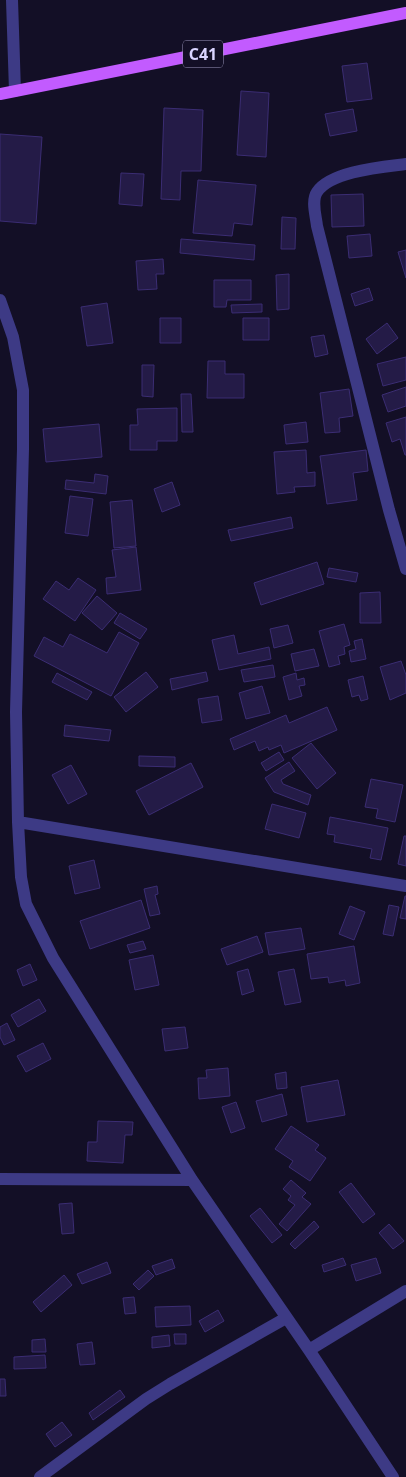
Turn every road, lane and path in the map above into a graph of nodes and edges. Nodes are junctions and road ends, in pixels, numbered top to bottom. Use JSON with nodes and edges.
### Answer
{"nodes":[{"id":1,"x":12,"y":0,"type":"edge"},
{"id":2,"x":406,"y":13,"type":"edge"},
{"id":3,"x":15,"y":91,"type":"junction"},
{"id":4,"x":0,"y":94,"type":"edge"},
{"id":5,"x":406,"y":164,"type":"edge"},
{"id":6,"x":0,"y":300,"type":"edge"},
{"id":7,"x":406,"y":569,"type":"edge"},
{"id":8,"x":18,"y":822,"type":"junction"},
{"id":9,"x":406,"y":886,"type":"edge"},
{"id":10,"x":0,"y":1178,"type":"edge"},
{"id":11,"x":192,"y":1180,"type":"junction"},
{"id":12,"x":406,"y":1291,"type":"edge"},
{"id":13,"x":286,"y":1318,"type":"junction"},
{"id":14,"x":309,"y":1350,"type":"junction"},
{"id":15,"x":40,"y":1477,"type":"edge"},
{"id":16,"x":393,"y":1477,"type":"edge"}],
"edges":[{"from":1,"to":3,"type":"street"},
{"from":2,"to":3,"type":"main road","number":"C41"},
{"from":3,"to":4,"type":"main road","number":"C41"},
{"from":5,"to":7,"type":"street"},
{"from":6,"to":8,"type":"street"},
{"from":8,"to":9,"type":"street"},
{"from":8,"to":11,"type":"street"},
{"from":10,"to":11,"type":"street"},
{"from":11,"to":13,"type":"street"},
{"from":12,"to":14,"type":"street"},
{"from":13,"to":14,"type":"street"},
{"from":13,"to":15,"type":"street"},
{"from":14,"to":16,"type":"street"}]}
